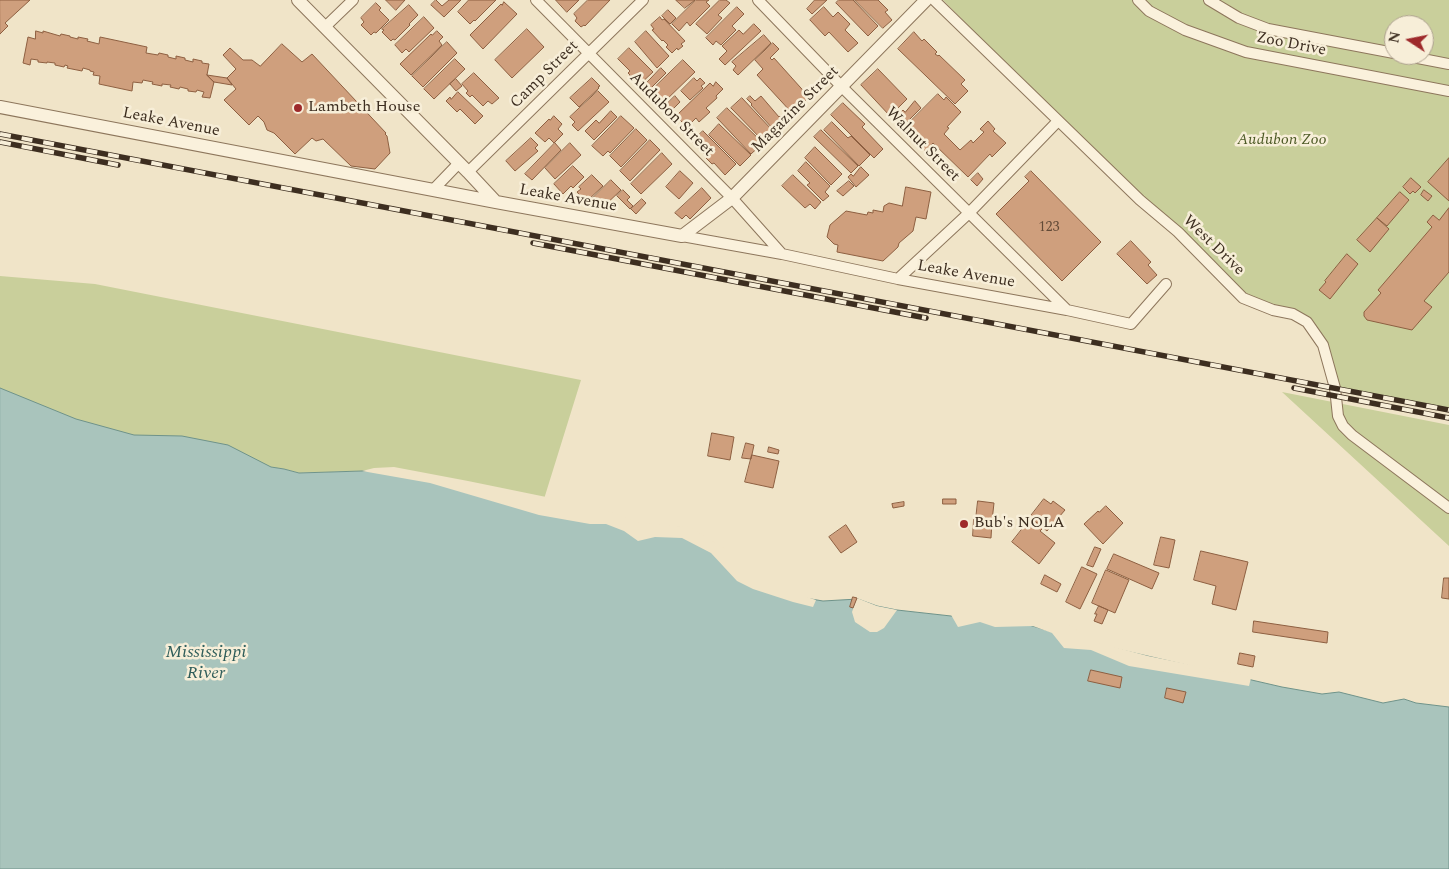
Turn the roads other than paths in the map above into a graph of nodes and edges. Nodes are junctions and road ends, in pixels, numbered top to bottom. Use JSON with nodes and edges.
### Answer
{"nodes":[{"id":1,"x":298,"y":0,"type":"edge"},
{"id":2,"x":353,"y":0,"type":"edge"},
{"id":3,"x":536,"y":0,"type":"edge"},
{"id":4,"x":643,"y":0,"type":"edge"},
{"id":5,"x":758,"y":0,"type":"edge"},
{"id":6,"x":926,"y":0,"type":"edge"},
{"id":7,"x":934,"y":0,"type":"edge"},
{"id":8,"x":1138,"y":0,"type":"edge"},
{"id":9,"x":1209,"y":0,"type":"edge"},
{"id":10,"x":325,"y":27,"type":"junction"},
{"id":11,"x":1384,"y":52,"type":"edge"},
{"id":12,"x":588,"y":54,"type":"junction"},
{"id":13,"x":1434,"y":61,"type":"edge"},
{"id":14,"x":1449,"y":64,"type":"edge"},
{"id":15,"x":842,"y":86,"type":"junction"},
{"id":16,"x":1449,"y":91,"type":"edge"},
{"id":17,"x":0,"y":107,"type":"edge"},
{"id":18,"x":1058,"y":121,"type":"junction"},
{"id":19,"x":463,"y":168,"type":"junction"},
{"id":20,"x":433,"y":190,"type":"junction"},
{"id":21,"x":732,"y":198,"type":"junction"},
{"id":22,"x":496,"y":202,"type":"junction"},
{"id":23,"x":969,"y":213,"type":"junction"},
{"id":24,"x":682,"y":236,"type":"junction"},
{"id":25,"x":782,"y":254,"type":"junction"},
{"id":26,"x":898,"y":279,"type":"junction"},
{"id":27,"x":1166,"y":284,"type":"dead end"},
{"id":28,"x":1067,"y":310,"type":"junction"},
{"id":29,"x":1449,"y":508,"type":"edge"}],
"edges":[{"from":1,"to":10,"type":"street"},
{"from":2,"to":10,"type":"street"},
{"from":3,"to":12,"type":"street","name":"Audubon Street"},
{"from":4,"to":12,"type":"street","name":"Camp Street"},
{"from":5,"to":15,"type":"street","name":"Walnut Street"},
{"from":6,"to":15,"type":"street","name":"Magazine Street"},
{"from":7,"to":18,"type":"street","name":"West Drive"},
{"from":8,"to":16,"type":"street","name":"Zoo Drive"},
{"from":9,"to":11,"type":"street","name":"Zoo Drive"},
{"from":10,"to":19,"type":"street"},
{"from":12,"to":19,"type":"street","name":"Camp Street"},
{"from":12,"to":21,"type":"street","name":"Audubon Street"},
{"from":13,"to":14,"type":"street"},
{"from":15,"to":21,"type":"street","name":"Magazine Street"},
{"from":15,"to":23,"type":"street","name":"Walnut Street"},
{"from":17,"to":20,"type":"street","name":"Leake Avenue"},
{"from":18,"to":23,"type":"street"},
{"from":18,"to":29,"type":"street","name":"West Drive"},
{"from":19,"to":20,"type":"street","name":"Camp Street"},
{"from":19,"to":22,"type":"street"},
{"from":20,"to":22,"type":"street","name":"Leake Avenue"},
{"from":21,"to":24,"type":"street","name":"Magazine Street"},
{"from":21,"to":25,"type":"street","name":"Audubon Street"},
{"from":22,"to":24,"type":"street","name":"Leake Avenue"},
{"from":23,"to":26,"type":"street"},
{"from":23,"to":28,"type":"street","name":"Walnut Street"},
{"from":24,"to":25,"type":"street","name":"Leake Avenue"},
{"from":25,"to":26,"type":"street","name":"Leake Avenue"},
{"from":26,"to":28,"type":"street","name":"Leake Avenue"},
{"from":27,"to":28,"type":"street","name":"Leake Avenue"}]}
